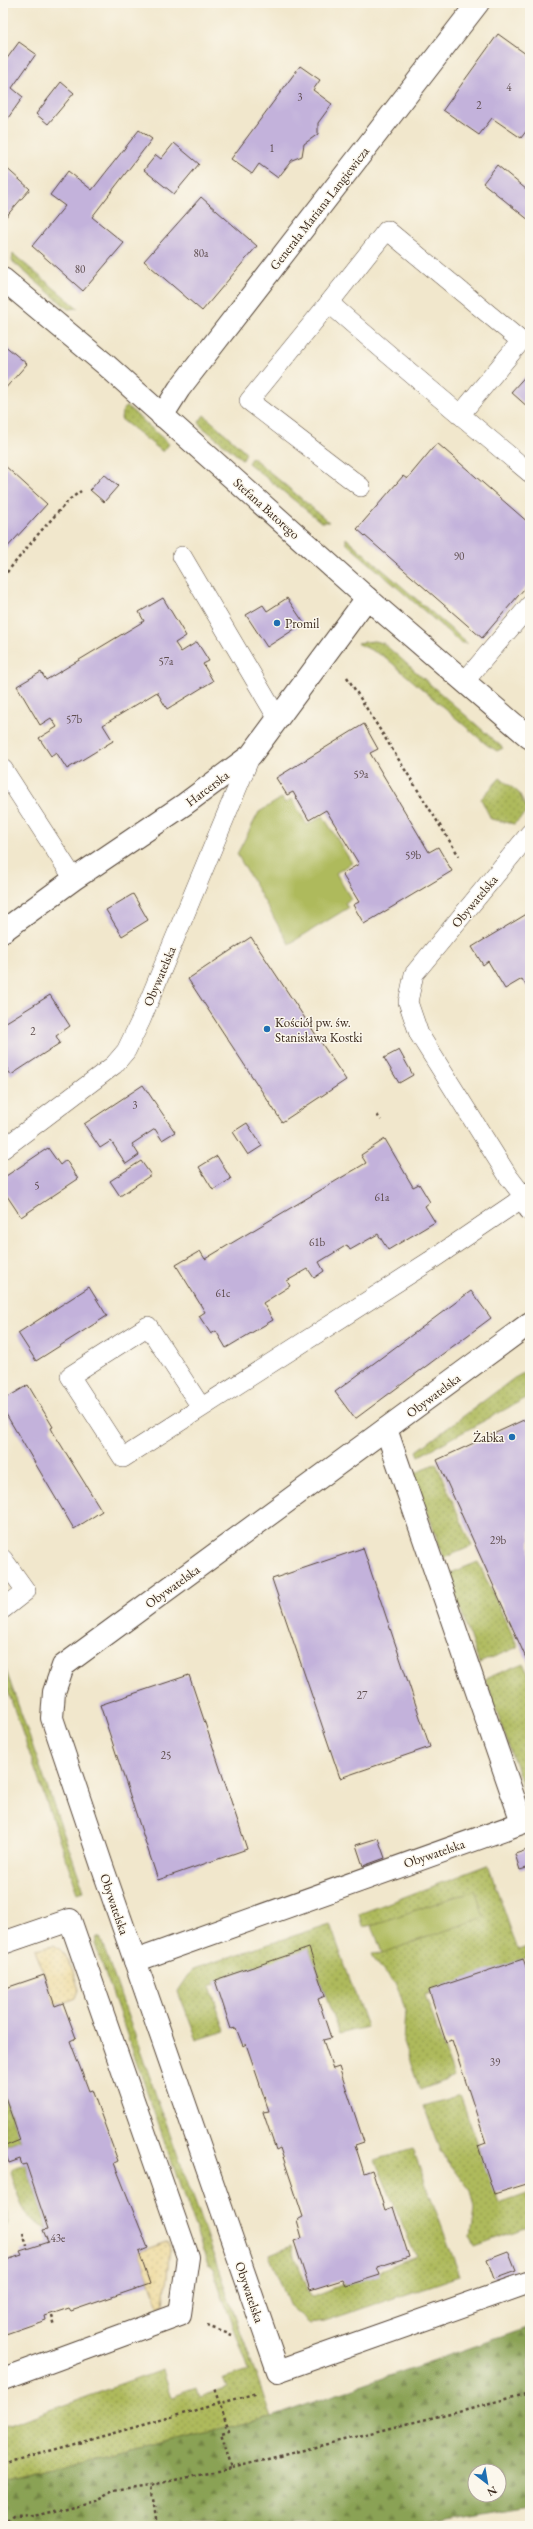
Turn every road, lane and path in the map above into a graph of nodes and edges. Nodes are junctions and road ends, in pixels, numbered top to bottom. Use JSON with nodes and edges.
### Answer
{"nodes":[{"id":1,"x":478,"y":3,"type":"edge"},
{"id":2,"x":3,"y":279,"type":"edge"},
{"id":3,"x":329,"y":302,"type":"junction"},
{"id":4,"x":460,"y":415,"type":"junction"},
{"id":5,"x":162,"y":416,"type":"junction"},
{"id":6,"x":530,"y":473,"type":"edge"},
{"id":7,"x":360,"y":487,"type":"dead end"},
{"id":8,"x":81,"y":490,"type":"dead end"},
{"id":9,"x":182,"y":556,"type":"dead end"},
{"id":10,"x":3,"y":577,"type":"edge"},
{"id":11,"x":367,"y":598,"type":"junction"},
{"id":12,"x":530,"y":605,"type":"edge"},
{"id":13,"x":343,"y":671,"type":"dead end"},
{"id":14,"x":464,"y":682,"type":"junction"},
{"id":15,"x":278,"y":718,"type":"junction"},
{"id":16,"x":530,"y":738,"type":"edge"},
{"id":17,"x":251,"y":755,"type":"junction"},
{"id":18,"x":3,"y":769,"type":"edge"},
{"id":19,"x":530,"y":833,"type":"edge"},
{"id":20,"x":459,"y":856,"type":"dead end"},
{"id":21,"x":74,"y":879,"type":"junction"},
{"id":22,"x":3,"y":931,"type":"edge"},
{"id":23,"x":377,"y":1115,"type":"dead end"},
{"id":24,"x":381,"y":1120,"type":"dead end"},
{"id":25,"x":3,"y":1149,"type":"edge"},
{"id":26,"x":528,"y":1200,"type":"edge"},
{"id":27,"x":530,"y":1323,"type":"edge"},
{"id":28,"x":201,"y":1407,"type":"junction"},
{"id":29,"x":386,"y":1429,"type":"junction"},
{"id":30,"x":3,"y":1558,"type":"edge"},
{"id":31,"x":3,"y":1609,"type":"edge"},
{"id":32,"x":526,"y":1821,"type":"edge"},
{"id":33,"x":3,"y":1943,"type":"edge"},
{"id":34,"x":135,"y":1961,"type":"junction"},
{"id":35,"x":23,"y":2233,"type":"dead end"},
{"id":36,"x":27,"y":2246,"type":"dead end"},
{"id":37,"x":530,"y":2282,"type":"edge"},
{"id":38,"x":201,"y":2324,"type":"dead end"},
{"id":39,"x":267,"y":2340,"type":"junction"},
{"id":40,"x":278,"y":2371,"type":"junction"},
{"id":41,"x":3,"y":2379,"type":"edge"},
{"id":42,"x":214,"y":2388,"type":"dead end"},
{"id":43,"x":530,"y":2393,"type":"edge"},
{"id":44,"x":220,"y":2403,"type":"junction"},
{"id":45,"x":3,"y":2464,"type":"edge"},
{"id":46,"x":232,"y":2468,"type":"junction"},
{"id":47,"x":151,"y":2485,"type":"junction"},
{"id":48,"x":3,"y":2526,"type":"edge"},
{"id":49,"x":156,"y":2526,"type":"edge"}],
"edges":[{"from":1,"to":5,"type":"street","name":"Generała Mariana Langiewicza"},
{"from":2,"to":5,"type":"street","name":"Stefana Batorego"},
{"from":3,"to":4,"type":"lane"},
{"from":3,"to":4,"type":"lane"},
{"from":3,"to":7,"type":"lane"},
{"from":4,"to":6,"type":"lane"},
{"from":5,"to":11,"type":"street","name":"Stefana Batorego"},
{"from":8,"to":10,"type":"path"},
{"from":9,"to":15,"type":"lane"},
{"from":11,"to":14,"type":"street","name":"Stefana Batorego"},
{"from":11,"to":15,"type":"street","name":"Harcerska"},
{"from":12,"to":14,"type":"lane"},
{"from":13,"to":20,"type":"path"},
{"from":14,"to":16,"type":"street","name":"Stefana Batorego"},
{"from":15,"to":17,"type":"street","name":"Harcerska"},
{"from":17,"to":21,"type":"street","name":"Harcerska"},
{"from":17,"to":25,"type":"lane","name":"Obywatelska"},
{"from":18,"to":21,"type":"lane"},
{"from":19,"to":26,"type":"lane","name":"Obywatelska"},
{"from":21,"to":22,"type":"street","name":"Harcerska"},
{"from":23,"to":24,"type":"path"},
{"from":26,"to":28,"type":"lane","name":"Obywatelska"},
{"from":27,"to":29,"type":"street","name":"Obywatelska"},
{"from":28,"to":28,"type":"lane","name":"Obywatelska"},
{"from":29,"to":32,"type":"street"},
{"from":29,"to":34,"type":"street","name":"Obywatelska"},
{"from":30,"to":31,"type":"lane"},
{"from":32,"to":34,"type":"street","name":"Obywatelska"},
{"from":33,"to":41,"type":"street"},
{"from":34,"to":39,"type":"street","name":"Obywatelska"},
{"from":35,"to":36,"type":"path"},
{"from":37,"to":40,"type":"street"},
{"from":38,"to":39,"type":"path"},
{"from":39,"to":40,"type":"street","name":"Obywatelska"},
{"from":40,"to":44,"type":"path"},
{"from":42,"to":44,"type":"path"},
{"from":43,"to":46,"type":"path"},
{"from":44,"to":45,"type":"path"},
{"from":44,"to":46,"type":"path"},
{"from":46,"to":47,"type":"path"},
{"from":47,"to":48,"type":"path"},
{"from":47,"to":49,"type":"path"}]}
